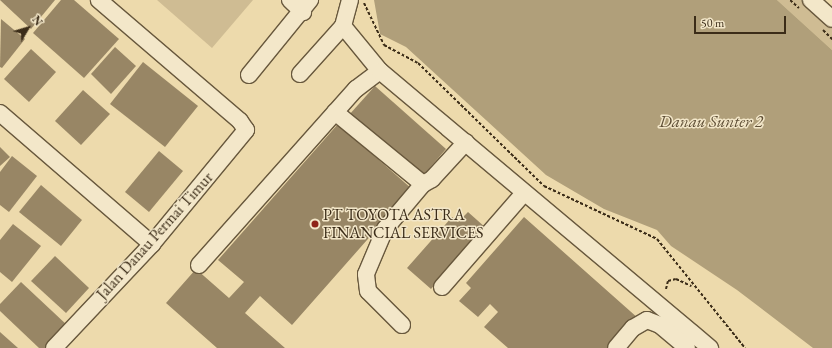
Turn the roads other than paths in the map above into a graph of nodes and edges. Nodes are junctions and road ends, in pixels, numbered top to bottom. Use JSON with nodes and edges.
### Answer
{"nodes":[{"id":1,"x":99,"y":0,"type":"edge"},
{"id":2,"x":290,"y":0,"type":"edge"},
{"id":3,"x":350,"y":0,"type":"edge"},
{"id":4,"x":811,"y":0,"type":"edge"},
{"id":5,"x":307,"y":6,"type":"edge"},
{"id":6,"x":832,"y":19,"type":"edge"},
{"id":7,"x":343,"y":26,"type":"junction"},
{"id":8,"x":380,"y":71,"type":"junction"},
{"id":9,"x":249,"y":74,"type":"dead end"},
{"id":10,"x":300,"y":74,"type":"dead end"},
{"id":11,"x":336,"y":112,"type":"junction"},
{"id":12,"x":0,"y":113,"type":"edge"},
{"id":13,"x":466,"y":142,"type":"junction"},
{"id":14,"x":423,"y":184,"type":"junction"},
{"id":15,"x":524,"y":193,"type":"junction"},
{"id":16,"x":152,"y":244,"type":"junction"},
{"id":17,"x":199,"y":265,"type":"dead end"},
{"id":18,"x":442,"y":287,"type":"dead end"},
{"id":19,"x":402,"y":325,"type":"dead end"},
{"id":20,"x":54,"y":348,"type":"edge"},
{"id":21,"x":616,"y":348,"type":"edge"},
{"id":22,"x":687,"y":348,"type":"edge"},
{"id":23,"x":710,"y":348,"type":"edge"}],
"edges":[{"from":1,"to":16,"type":"street","name":"Jalan Danau Permai Timur"},
{"from":2,"to":5,"type":"street"},
{"from":3,"to":7,"type":"street"},
{"from":4,"to":6,"type":"street"},
{"from":5,"to":9,"type":"street"},
{"from":7,"to":8,"type":"street"},
{"from":7,"to":10,"type":"street"},
{"from":8,"to":11,"type":"street"},
{"from":8,"to":13,"type":"street"},
{"from":11,"to":14,"type":"street"},
{"from":11,"to":17,"type":"street"},
{"from":12,"to":16,"type":"street"},
{"from":13,"to":14,"type":"street"},
{"from":13,"to":15,"type":"street"},
{"from":14,"to":19,"type":"street"},
{"from":15,"to":18,"type":"street"},
{"from":15,"to":23,"type":"street"},
{"from":16,"to":20,"type":"street","name":"Jalan Danau Permai Timur"},
{"from":21,"to":22,"type":"street"}]}
